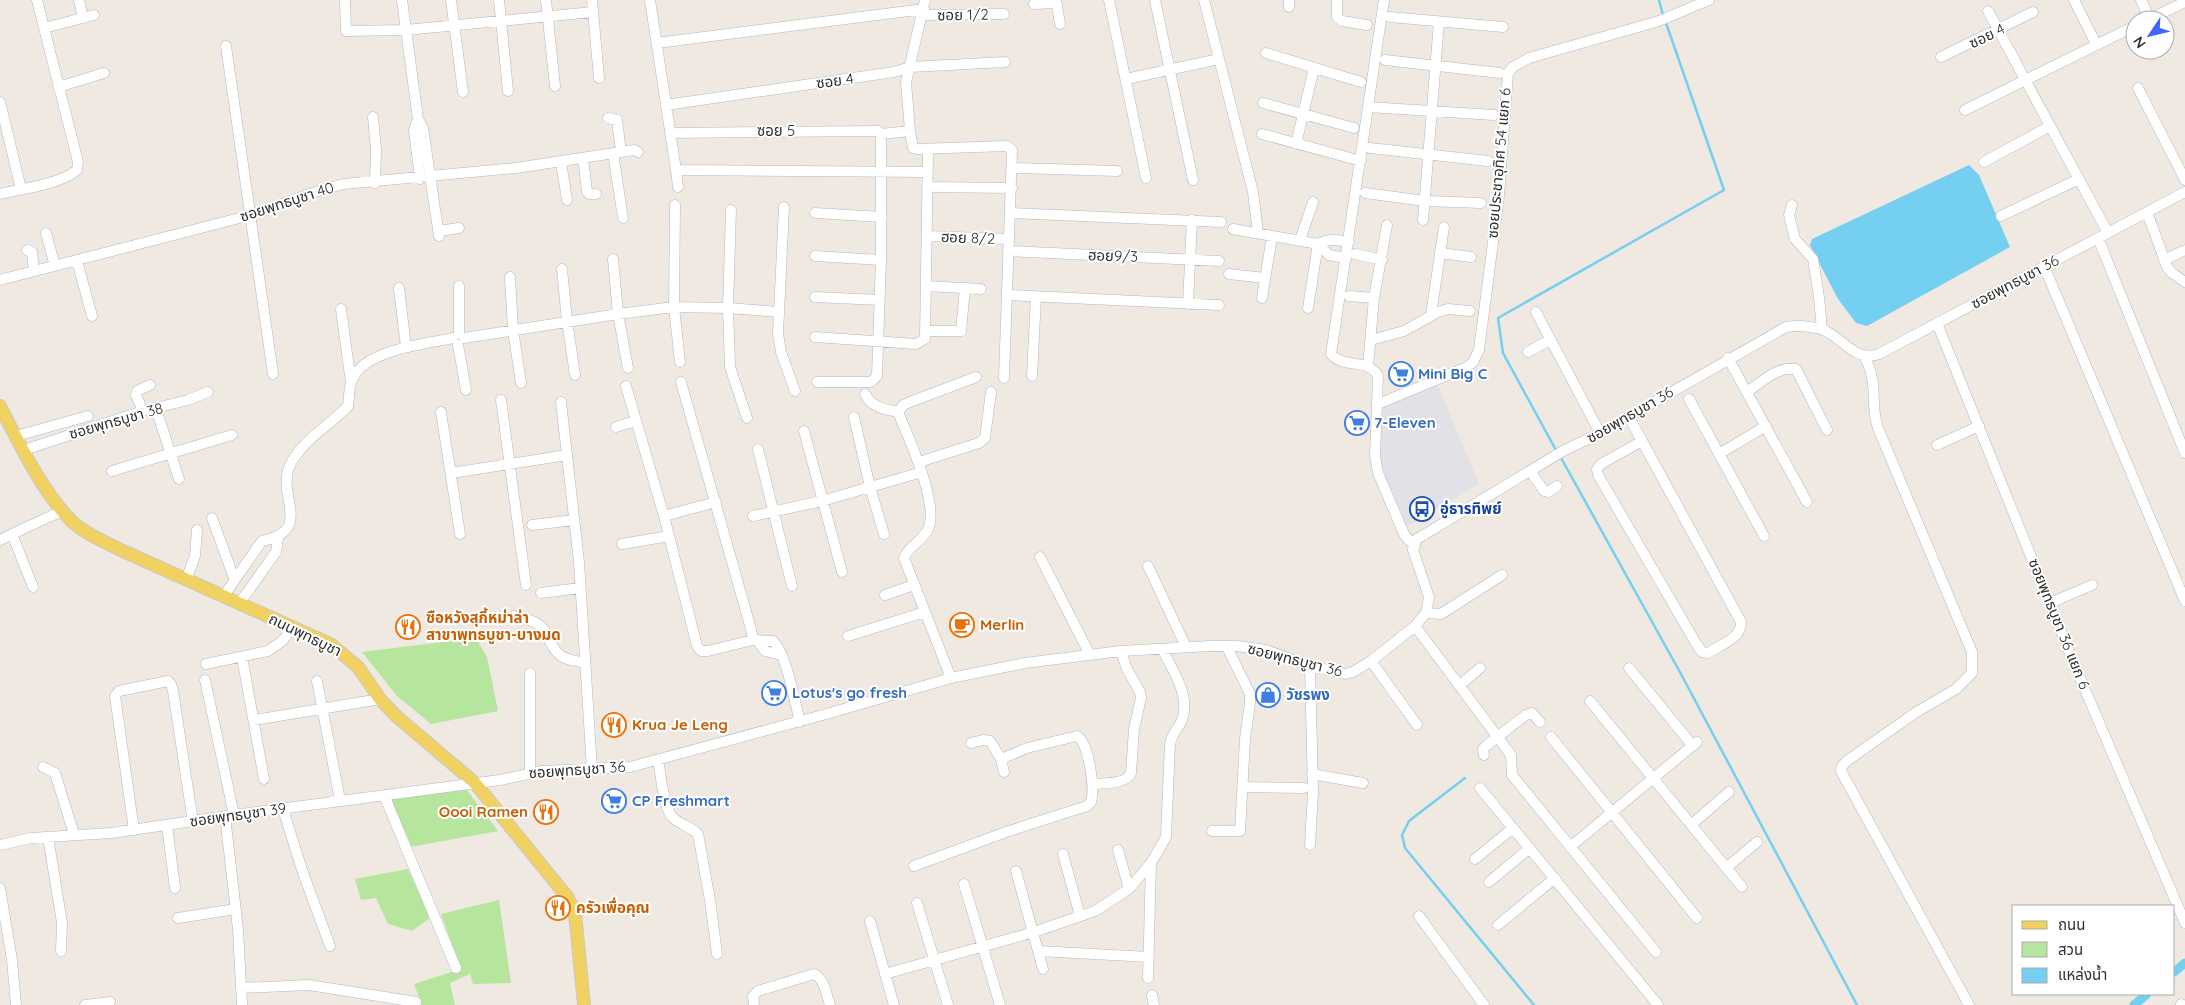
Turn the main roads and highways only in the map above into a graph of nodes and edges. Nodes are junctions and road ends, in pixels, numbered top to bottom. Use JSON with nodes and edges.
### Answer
{"nodes":[{"id":1,"x":0,"y":408,"type":"edge"},
{"id":2,"x":584,"y":1005,"type":"edge"}],
"edges":[{"from":1,"to":2,"type":"main road","name":"ถนนพุทธบูชา"}]}
